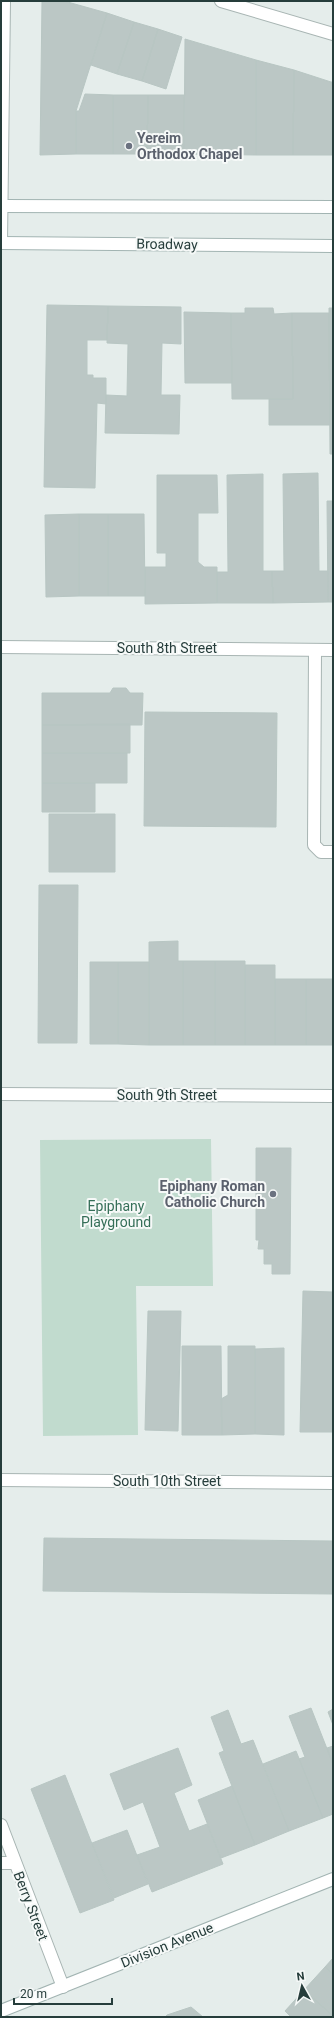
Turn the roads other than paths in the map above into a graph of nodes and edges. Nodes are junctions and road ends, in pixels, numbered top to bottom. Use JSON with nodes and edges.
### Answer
{"nodes":[{"id":1,"x":4,"y":1,"type":"edge"},
{"id":2,"x":221,"y":1,"type":"edge"},
{"id":3,"x":333,"y":34,"type":"edge"},
{"id":4,"x":2,"y":206,"type":"edge"},
{"id":5,"x":333,"y":207,"type":"edge"},
{"id":6,"x":1,"y":242,"type":"edge"},
{"id":7,"x":333,"y":246,"type":"edge"},
{"id":8,"x":1,"y":647,"type":"edge"},
{"id":9,"x":315,"y":650,"type":"junction"},
{"id":10,"x":333,"y":650,"type":"edge"},
{"id":11,"x":333,"y":852,"type":"edge"},
{"id":12,"x":1,"y":1094,"type":"edge"},
{"id":13,"x":333,"y":1096,"type":"edge"},
{"id":14,"x":1,"y":1480,"type":"edge"},
{"id":15,"x":333,"y":1482,"type":"edge"},
{"id":16,"x":1,"y":1825,"type":"edge"},
{"id":17,"x":1,"y":1863,"type":"edge"},
{"id":18,"x":15,"y":1863,"type":"junction"},
{"id":19,"x":333,"y":1879,"type":"edge"},
{"id":20,"x":63,"y":1987,"type":"junction"},
{"id":21,"x":1,"y":2012,"type":"edge"}],
"edges":[{"from":1,"to":4,"type":"street"},
{"from":2,"to":3,"type":"street"},
{"from":4,"to":5,"type":"street"},
{"from":4,"to":6,"type":"street"},
{"from":6,"to":7,"type":"street","name":"Broadway"},
{"from":8,"to":9,"type":"street","name":"South 8th Street"},
{"from":9,"to":10,"type":"street","name":"South 8th Street"},
{"from":9,"to":11,"type":"street"},
{"from":12,"to":13,"type":"street","name":"South 9th Street"},
{"from":14,"to":15,"type":"street","name":"South 10th Street"},
{"from":16,"to":18,"type":"street","name":"Berry Street"},
{"from":17,"to":18,"type":"street"},
{"from":18,"to":20,"type":"street","name":"Berry Street"},
{"from":19,"to":20,"type":"street","name":"Division Avenue"},
{"from":20,"to":21,"type":"street","name":"Division Avenue"}]}
